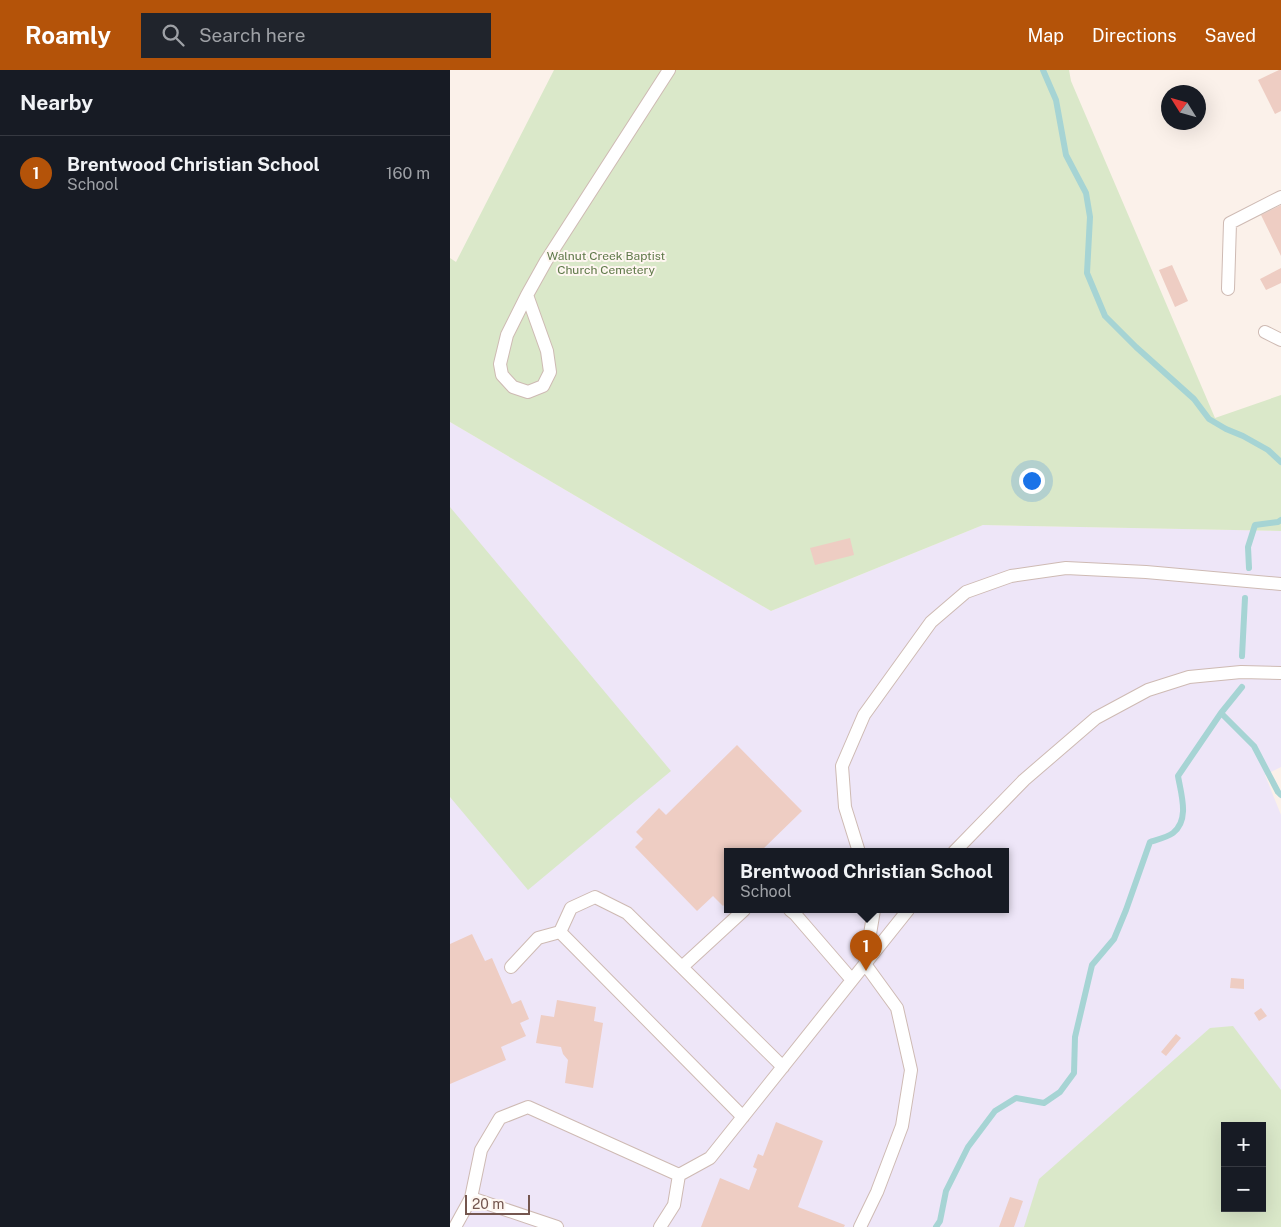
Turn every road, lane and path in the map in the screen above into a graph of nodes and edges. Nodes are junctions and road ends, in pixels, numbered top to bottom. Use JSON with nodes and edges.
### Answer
{"nodes":[{"id":1,"x":669,"y":70,"type":"edge"},
{"id":2,"x":1281,"y":197,"type":"edge"},
{"id":3,"x":1228,"y":288,"type":"dead end"},
{"id":4,"x":527,"y":295,"type":"junction"},
{"id":5,"x":1265,"y":332,"type":"dead end"},
{"id":6,"x":1281,"y":340,"type":"edge"},
{"id":7,"x":1281,"y":584,"type":"edge"},
{"id":8,"x":1281,"y":673,"type":"edge"},
{"id":9,"x":858,"y":848,"type":"edge"},
{"id":10,"x":958,"y":848,"type":"edge"},
{"id":11,"x":741,"y":913,"type":"edge"},
{"id":12,"x":794,"y":913,"type":"edge"},
{"id":13,"x":874,"y":913,"type":"edge"},
{"id":14,"x":906,"y":913,"type":"edge"},
{"id":15,"x":560,"y":932,"type":"junction"},
{"id":16,"x":865,"y":964,"type":"junction"},
{"id":17,"x":510,"y":967,"type":"dead end"},
{"id":18,"x":682,"y":967,"type":"junction"},
{"id":19,"x":852,"y":980,"type":"junction"},
{"id":20,"x":783,"y":1066,"type":"junction"},
{"id":21,"x":742,"y":1118,"type":"junction"},
{"id":22,"x":679,"y":1175,"type":"junction"},
{"id":23,"x":471,"y":1198,"type":"junction"},
{"id":24,"x":455,"y":1227,"type":"edge"},
{"id":25,"x":557,"y":1227,"type":"edge"},
{"id":26,"x":660,"y":1227,"type":"edge"},
{"id":27,"x":860,"y":1227,"type":"edge"}],
"edges":[{"from":1,"to":4,"type":"lane"},
{"from":2,"to":3,"type":"lane"},
{"from":4,"to":4,"type":"lane"},
{"from":5,"to":6,"type":"lane"},
{"from":7,"to":9,"type":"lane"},
{"from":8,"to":10,"type":"lane"},
{"from":11,"to":18,"type":"lane"},
{"from":12,"to":19,"type":"lane"},
{"from":13,"to":16,"type":"lane"},
{"from":14,"to":16,"type":"lane"},
{"from":15,"to":17,"type":"lane"},
{"from":15,"to":18,"type":"lane"},
{"from":15,"to":21,"type":"lane"},
{"from":16,"to":19,"type":"lane"},
{"from":16,"to":27,"type":"lane"},
{"from":18,"to":20,"type":"lane"},
{"from":19,"to":20,"type":"lane"},
{"from":20,"to":21,"type":"lane"},
{"from":21,"to":22,"type":"lane"},
{"from":22,"to":23,"type":"lane"},
{"from":22,"to":26,"type":"lane"},
{"from":23,"to":24,"type":"lane"},
{"from":23,"to":25,"type":"lane"}]}
